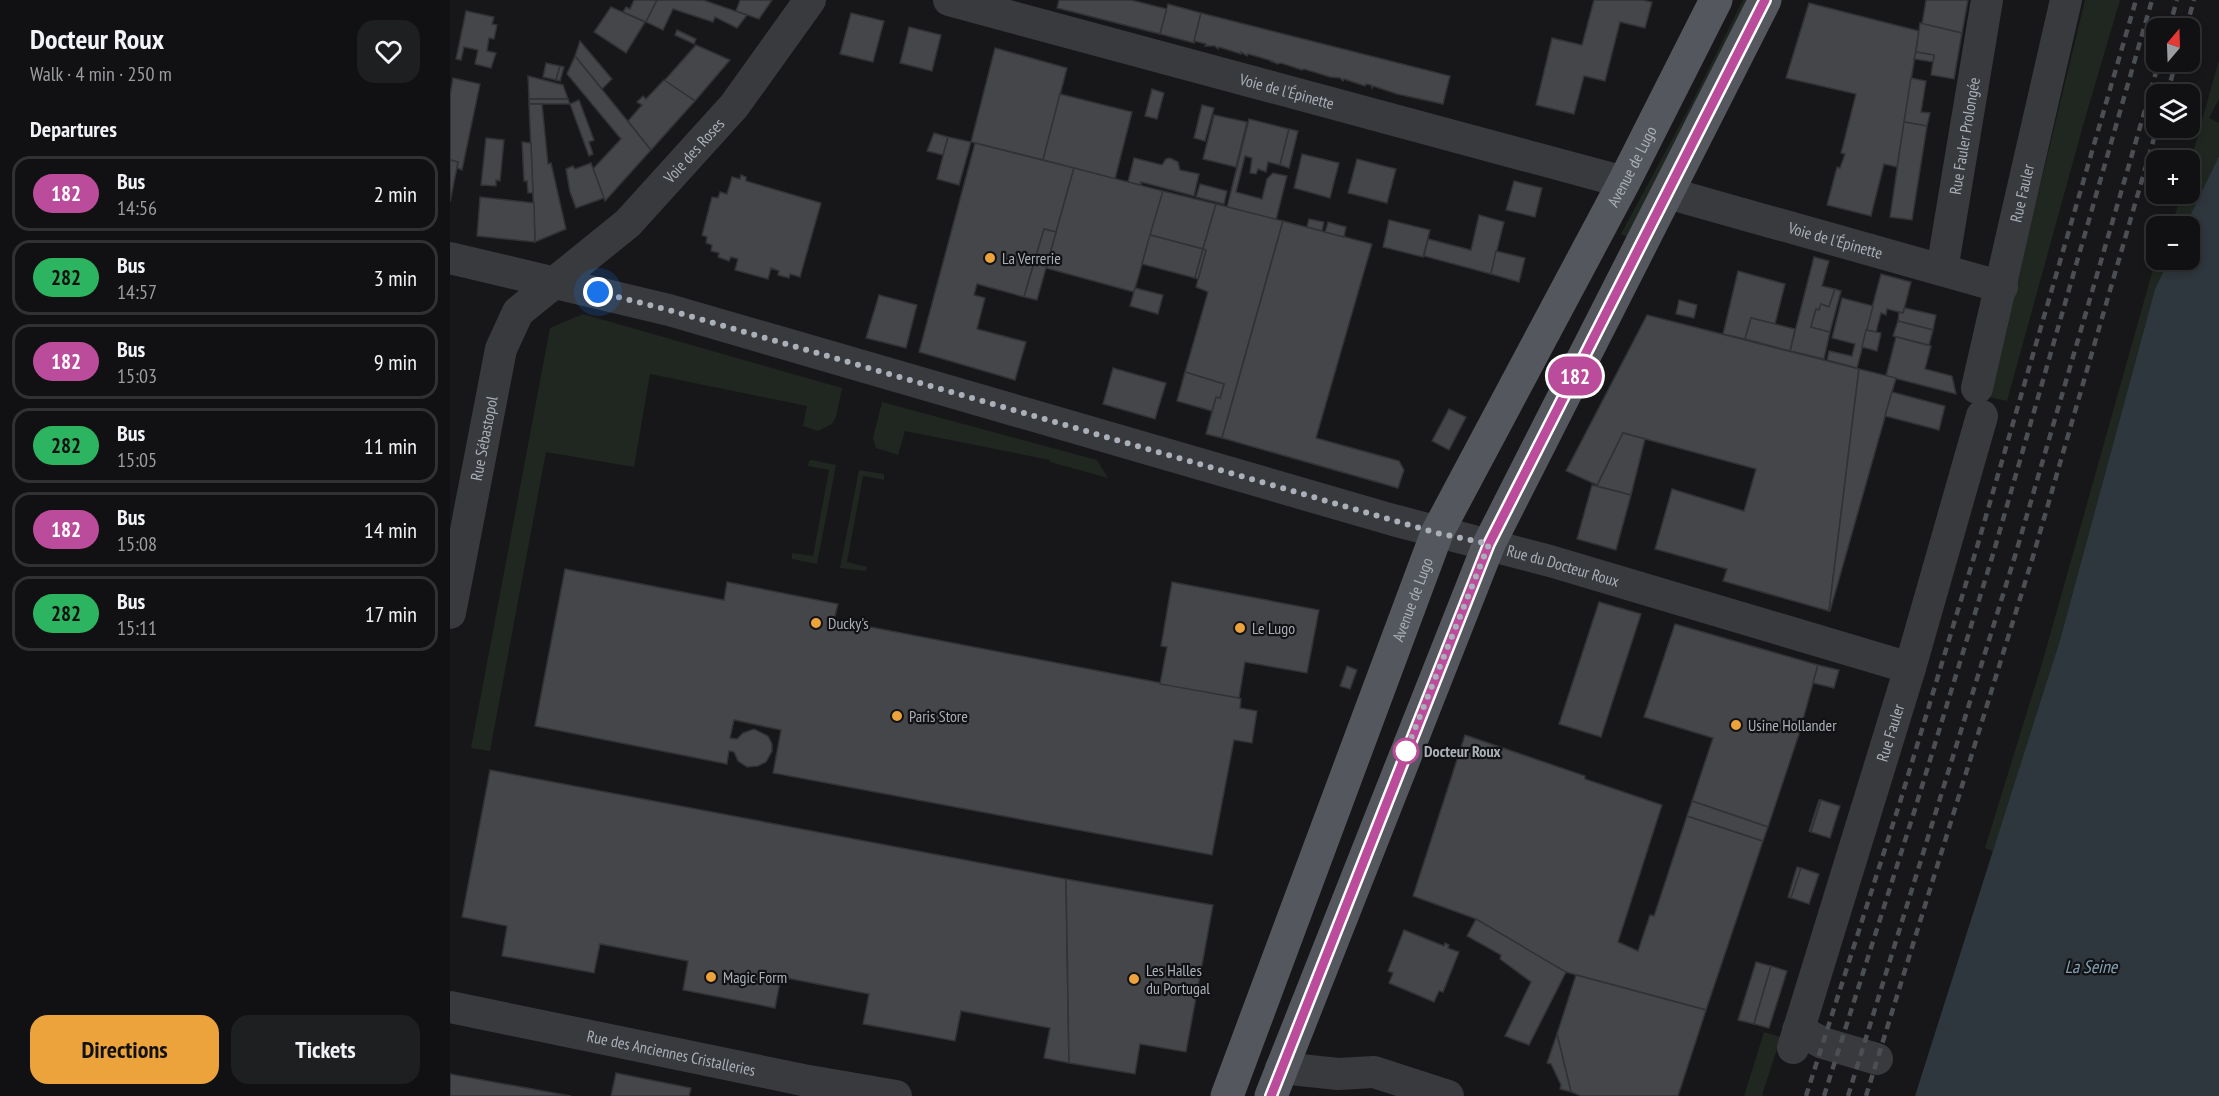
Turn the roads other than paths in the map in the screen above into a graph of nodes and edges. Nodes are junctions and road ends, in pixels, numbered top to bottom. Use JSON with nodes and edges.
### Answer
{"nodes":[{"id":1,"x":810,"y":0,"type":"edge"},
{"id":2,"x":949,"y":0,"type":"edge"},
{"id":3,"x":1716,"y":0,"type":"edge"},
{"id":4,"x":1765,"y":0,"type":"edge"},
{"id":5,"x":1987,"y":0,"type":"edge"},
{"id":6,"x":2066,"y":0,"type":"edge"},
{"id":7,"x":1624,"y":182,"type":"junction"},
{"id":8,"x":1668,"y":194,"type":"junction"},
{"id":9,"x":450,"y":258,"type":"edge"},
{"id":10,"x":1942,"y":270,"type":"junction"},
{"id":11,"x":556,"y":282,"type":"junction"},
{"id":12,"x":2002,"y":287,"type":"junction"},
{"id":13,"x":1437,"y":533,"type":"junction"},
{"id":14,"x":1489,"y":544,"type":"junction"},
{"id":15,"x":450,"y":613,"type":"edge"},
{"id":16,"x":1910,"y":668,"type":"junction"},
{"id":17,"x":450,"y":1007,"type":"edge"},
{"id":18,"x":1877,"y":1059,"type":"dead end"},
{"id":19,"x":1276,"y":1082,"type":"edge"},
{"id":20,"x":1334,"y":1085,"type":"edge"},
{"id":21,"x":896,"y":1096,"type":"edge"},
{"id":22,"x":1227,"y":1096,"type":"edge"},
{"id":23,"x":1448,"y":1096,"type":"edge"}],
"edges":[{"from":1,"to":11,"type":"street","name":"Voie des Roses"},
{"from":2,"to":7,"type":"street","name":"Voie de l'Épinette"},
{"from":3,"to":7,"type":"main road","name":"Avenue de Lugo"},
{"from":4,"to":8,"type":"main road"},
{"from":5,"to":10,"type":"street","name":"Rue Fauler Prolongée"},
{"from":6,"to":12,"type":"street","name":"Rue Fauler"},
{"from":7,"to":13,"type":"main road","name":"Avenue de Lugo"},
{"from":8,"to":10,"type":"street","name":"Voie de l'Épinette"},
{"from":8,"to":14,"type":"main road"},
{"from":9,"to":11,"type":"street","name":"Rue du Docteur Roux"},
{"from":10,"to":12,"type":"street","name":"Voie de l'Épinette"},
{"from":11,"to":13,"type":"street","name":"Rue du Docteur Roux"},
{"from":11,"to":15,"type":"street","name":"Rue Sébastopol"},
{"from":12,"to":16,"type":"street","name":"Rue Fauler"},
{"from":13,"to":14,"type":"street","name":"Rue du Docteur Roux"},
{"from":13,"to":22,"type":"main road","name":"Avenue de Lugo"},
{"from":14,"to":16,"type":"street","name":"Rue du Docteur Roux"},
{"from":14,"to":19,"type":"main road"},
{"from":16,"to":18,"type":"street","name":"Rue Fauler"},
{"from":17,"to":21,"type":"street","name":"Rue des Anciennes Cristalleries"},
{"from":19,"to":20,"type":"street"},
{"from":20,"to":23,"type":"street"}]}
